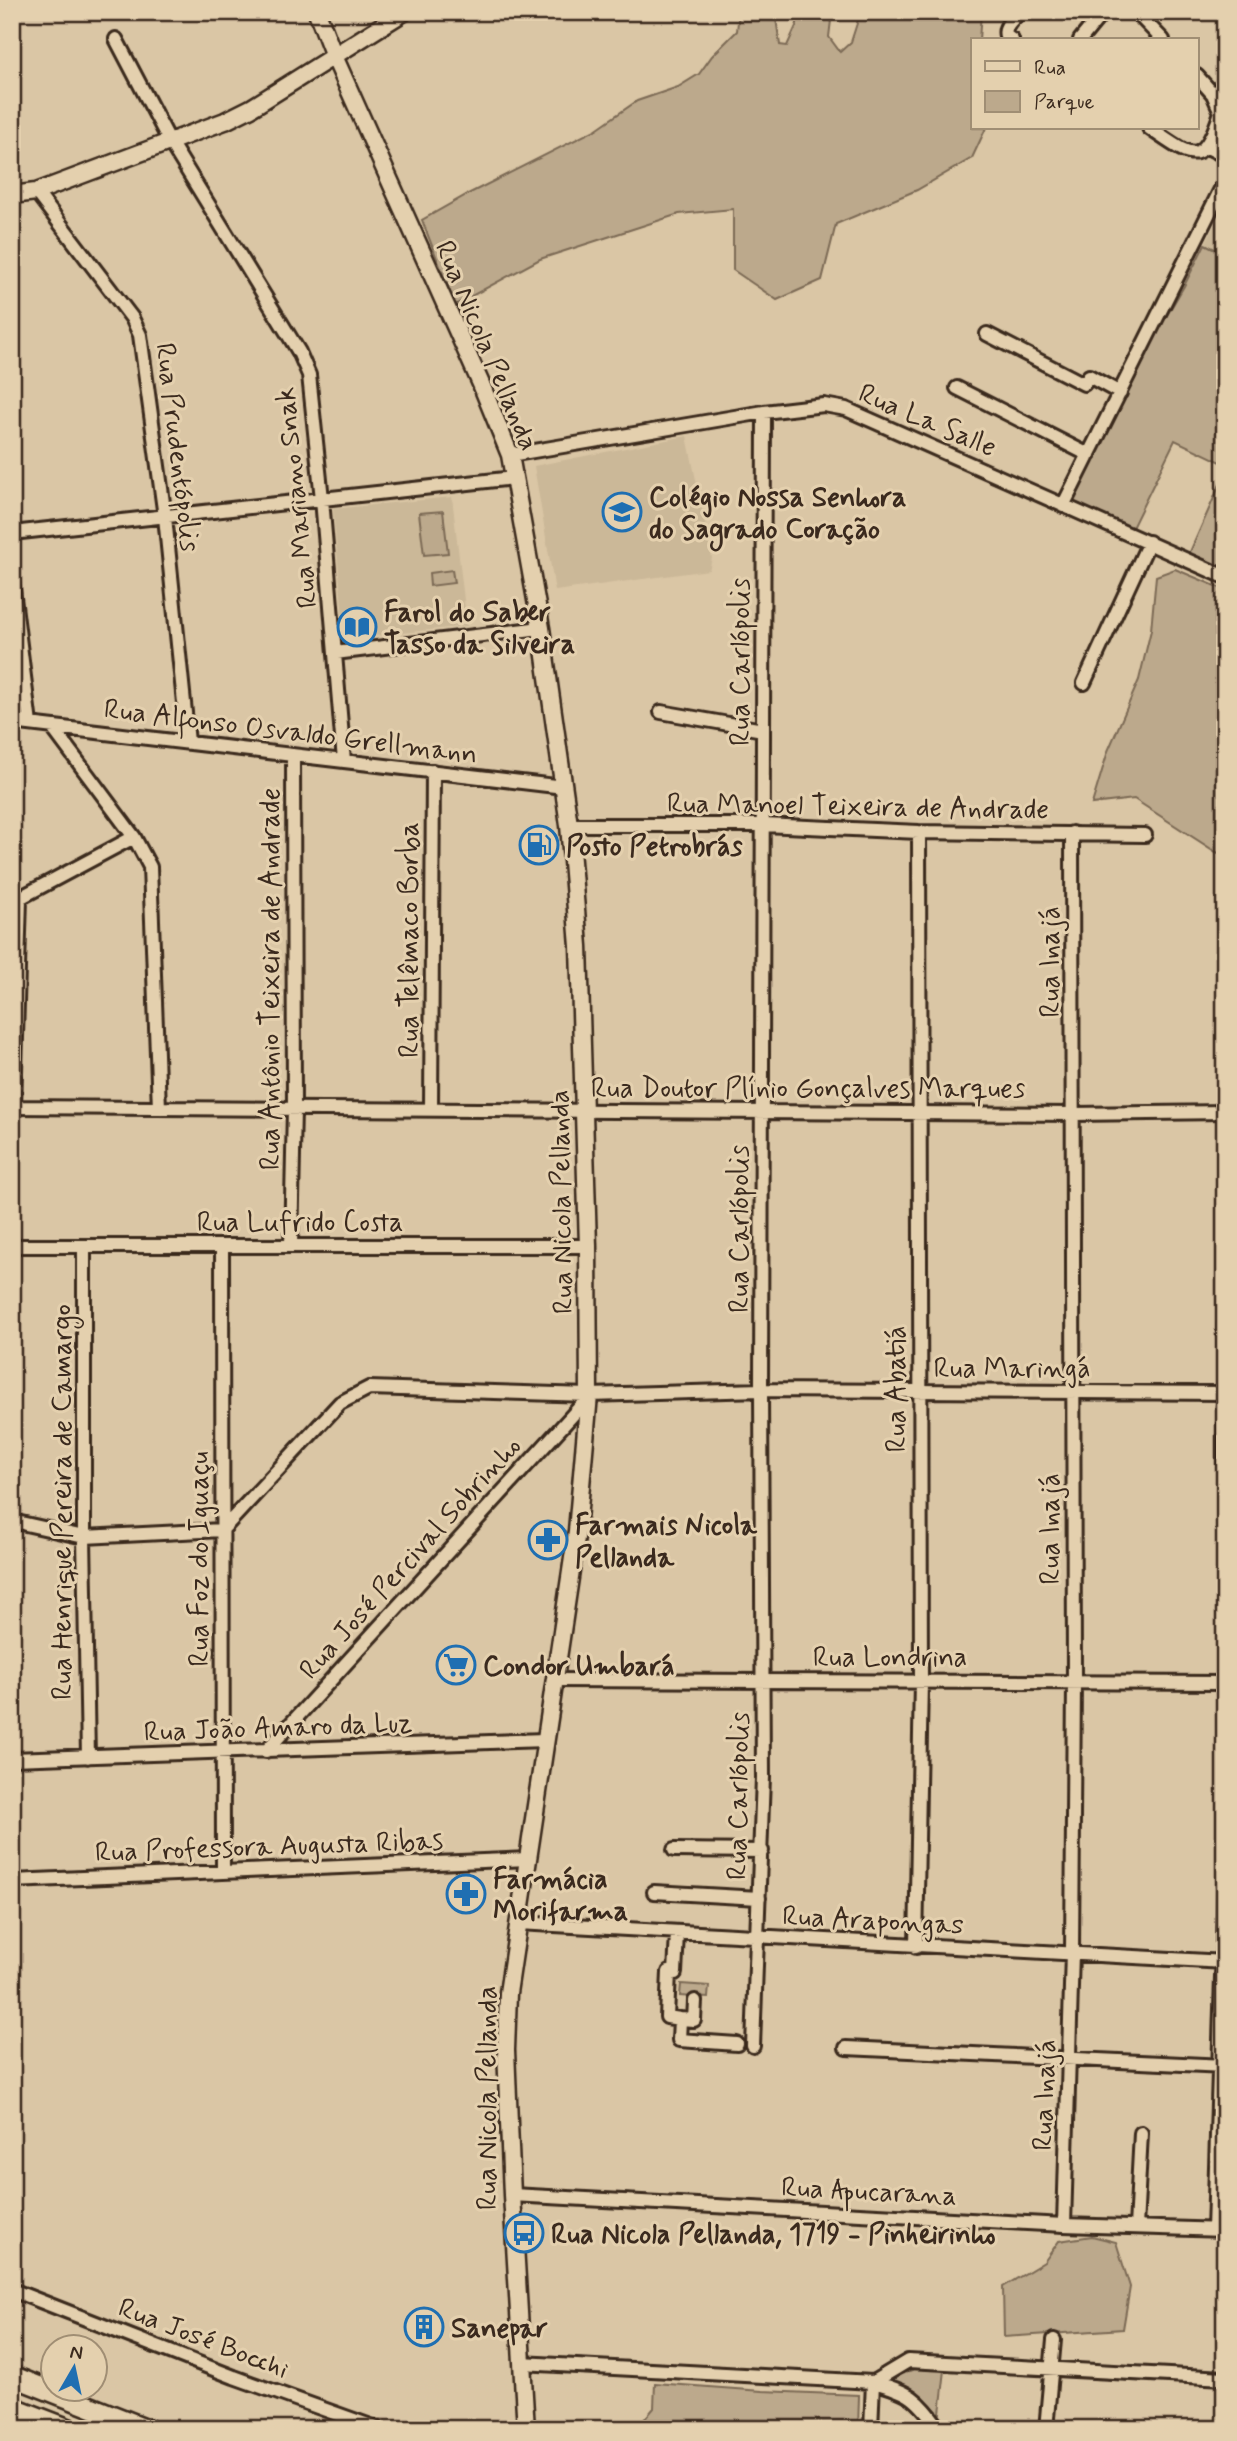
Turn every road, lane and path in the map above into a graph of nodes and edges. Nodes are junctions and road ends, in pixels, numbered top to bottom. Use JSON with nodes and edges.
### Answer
{"nodes":[{"id":1,"x":317,"y":12,"type":"edge"},
{"id":2,"x":404,"y":12,"type":"edge"},
{"id":3,"x":1020,"y":12,"type":"edge"},
{"id":4,"x":1103,"y":12,"type":"edge"},
{"id":5,"x":1136,"y":12,"type":"edge"},
{"id":6,"x":1009,"y":38,"type":"edge"},
{"id":7,"x":1082,"y":38,"type":"edge"},
{"id":8,"x":1160,"y":38,"type":"edge"},
{"id":9,"x":116,"y":39,"type":"dead end"},
{"id":10,"x":334,"y":57,"type":"junction"},
{"id":11,"x":1198,"y":77,"type":"edge"},
{"id":12,"x":1152,"y":130,"type":"edge"},
{"id":13,"x":1219,"y":136,"type":"edge"},
{"id":14,"x":170,"y":142,"type":"junction"},
{"id":15,"x":1206,"y":147,"type":"junction"},
{"id":16,"x":1225,"y":156,"type":"edge"},
{"id":17,"x":1225,"y":181,"type":"edge"},
{"id":18,"x":36,"y":192,"type":"junction"},
{"id":19,"x":12,"y":195,"type":"edge"},
{"id":20,"x":987,"y":334,"type":"dead end"},
{"id":21,"x":957,"y":388,"type":"dead end"},
{"id":22,"x":1120,"y":393,"type":"junction"},
{"id":23,"x":764,"y":412,"type":"junction"},
{"id":24,"x":510,"y":455,"type":"junction"},
{"id":25,"x":1089,"y":455,"type":"junction"},
{"id":26,"x":514,"y":478,"type":"junction"},
{"id":27,"x":322,"y":499,"type":"junction"},
{"id":28,"x":1063,"y":506,"type":"junction"},
{"id":29,"x":165,"y":517,"type":"junction"},
{"id":30,"x":12,"y":533,"type":"edge"},
{"id":31,"x":1149,"y":542,"type":"junction"},
{"id":32,"x":1225,"y":577,"type":"edge"},
{"id":33,"x":12,"y":582,"type":"edge"},
{"id":34,"x":541,"y":628,"type":"junction"},
{"id":35,"x":335,"y":653,"type":"junction"},
{"id":36,"x":1084,"y":683,"type":"dead end"},
{"id":37,"x":661,"y":712,"type":"dead end"},
{"id":38,"x":12,"y":722,"type":"edge"},
{"id":39,"x":30,"y":724,"type":"junction"},
{"id":40,"x":52,"y":727,"type":"junction"},
{"id":41,"x":763,"y":730,"type":"junction"},
{"id":42,"x":188,"y":743,"type":"junction"},
{"id":43,"x":293,"y":755,"type":"junction"},
{"id":44,"x":344,"y":761,"type":"junction"},
{"id":45,"x":433,"y":771,"type":"junction"},
{"id":46,"x":564,"y":787,"type":"junction"},
{"id":47,"x":569,"y":825,"type":"junction"},
{"id":48,"x":763,"y":825,"type":"junction"},
{"id":49,"x":919,"y":832,"type":"junction"},
{"id":50,"x":1072,"y":833,"type":"junction"},
{"id":51,"x":1145,"y":835,"type":"dead end"},
{"id":52,"x":134,"y":837,"type":"junction"},
{"id":53,"x":16,"y":900,"type":"edge"},
{"id":54,"x":13,"y":1107,"type":"edge"},
{"id":55,"x":159,"y":1108,"type":"junction"},
{"id":56,"x":294,"y":1109,"type":"junction"},
{"id":57,"x":431,"y":1109,"type":"junction"},
{"id":58,"x":585,"y":1110,"type":"junction"},
{"id":59,"x":763,"y":1112,"type":"junction"},
{"id":60,"x":1225,"y":1112,"type":"edge"},
{"id":61,"x":919,"y":1113,"type":"junction"},
{"id":62,"x":1074,"y":1114,"type":"junction"},
{"id":63,"x":222,"y":1245,"type":"junction"},
{"id":64,"x":292,"y":1245,"type":"junction"},
{"id":65,"x":12,"y":1246,"type":"edge"},
{"id":66,"x":84,"y":1246,"type":"junction"},
{"id":67,"x":588,"y":1246,"type":"junction"},
{"id":68,"x":1225,"y":1326,"type":"edge"},
{"id":69,"x":761,"y":1391,"type":"junction"},
{"id":70,"x":920,"y":1391,"type":"junction"},
{"id":71,"x":1074,"y":1392,"type":"junction"},
{"id":72,"x":1224,"y":1393,"type":"edge"},
{"id":73,"x":589,"y":1396,"type":"junction"},
{"id":74,"x":1225,"y":1467,"type":"edge"},
{"id":75,"x":12,"y":1521,"type":"edge"},
{"id":76,"x":222,"y":1530,"type":"junction"},
{"id":77,"x":84,"y":1536,"type":"junction"},
{"id":78,"x":554,"y":1680,"type":"junction"},
{"id":79,"x":763,"y":1680,"type":"junction"},
{"id":80,"x":920,"y":1681,"type":"junction"},
{"id":81,"x":1074,"y":1682,"type":"junction"},
{"id":82,"x":1225,"y":1683,"type":"edge"},
{"id":83,"x":545,"y":1740,"type":"junction"},
{"id":84,"x":266,"y":1751,"type":"junction"},
{"id":85,"x":223,"y":1753,"type":"junction"},
{"id":86,"x":88,"y":1757,"type":"junction"},
{"id":87,"x":12,"y":1759,"type":"edge"},
{"id":88,"x":674,"y":1850,"type":"dead end"},
{"id":89,"x":762,"y":1851,"type":"junction"},
{"id":90,"x":528,"y":1859,"type":"junction"},
{"id":91,"x":223,"y":1872,"type":"junction"},
{"id":92,"x":12,"y":1881,"type":"edge"},
{"id":93,"x":1225,"y":1882,"type":"edge"},
{"id":94,"x":654,"y":1892,"type":"dead end"},
{"id":95,"x":759,"y":1898,"type":"junction"},
{"id":96,"x":518,"y":1923,"type":"junction"},
{"id":97,"x":677,"y":1933,"type":"junction"},
{"id":98,"x":758,"y":1937,"type":"junction"},
{"id":99,"x":916,"y":1947,"type":"junction"},
{"id":100,"x":1072,"y":1952,"type":"junction"},
{"id":101,"x":1224,"y":1962,"type":"edge"},
{"id":102,"x":695,"y":2001,"type":"dead end"},
{"id":103,"x":680,"y":2019,"type":"junction"},
{"id":104,"x":737,"y":2044,"type":"dead end"},
{"id":105,"x":752,"y":2046,"type":"dead end"},
{"id":106,"x":846,"y":2048,"type":"dead end"},
{"id":107,"x":1068,"y":2057,"type":"junction"},
{"id":108,"x":1223,"y":2066,"type":"edge"},
{"id":109,"x":1141,"y":2133,"type":"dead end"},
{"id":110,"x":512,"y":2195,"type":"junction"},
{"id":111,"x":1063,"y":2225,"type":"junction"},
{"id":112,"x":1136,"y":2227,"type":"junction"},
{"id":113,"x":1220,"y":2230,"type":"edge"},
{"id":114,"x":12,"y":2290,"type":"edge"},
{"id":115,"x":1054,"y":2340,"type":"dead end"},
{"id":116,"x":521,"y":2363,"type":"junction"},
{"id":117,"x":1052,"y":2369,"type":"junction"},
{"id":118,"x":12,"y":2376,"type":"edge"},
{"id":119,"x":1225,"y":2378,"type":"edge"},
{"id":120,"x":873,"y":2382,"type":"junction"},
{"id":121,"x":12,"y":2407,"type":"edge"},
{"id":122,"x":69,"y":2429,"type":"edge"},
{"id":123,"x":147,"y":2429,"type":"edge"},
{"id":124,"x":379,"y":2429,"type":"edge"},
{"id":125,"x":526,"y":2429,"type":"edge"},
{"id":126,"x":871,"y":2429,"type":"edge"},
{"id":127,"x":940,"y":2429,"type":"edge"},
{"id":128,"x":1046,"y":2429,"type":"edge"}],
"edges":[{"from":1,"to":10,"type":"main road","name":"Rua Nicola Pellanda"},
{"from":2,"to":10,"type":"main road"},
{"from":3,"to":6,"type":"street"},
{"from":4,"to":7,"type":"street"},
{"from":5,"to":8,"type":"street"},
{"from":9,"to":14,"type":"street","name":"Rua Mariano Snak"},
{"from":10,"to":14,"type":"main road"},
{"from":10,"to":24,"type":"main road","name":"Rua Nicola Pellanda"},
{"from":11,"to":13,"type":"street"},
{"from":12,"to":15,"type":"street"},
{"from":13,"to":15,"type":"street"},
{"from":14,"to":18,"type":"main road"},
{"from":14,"to":27,"type":"street","name":"Rua Mariano Snak"},
{"from":15,"to":16,"type":"street"},
{"from":17,"to":22,"type":"street"},
{"from":18,"to":19,"type":"main road"},
{"from":18,"to":29,"type":"street","name":"Rua Prudentópolis"},
{"from":20,"to":22,"type":"street"},
{"from":21,"to":25,"type":"street"},
{"from":22,"to":25,"type":"street"},
{"from":23,"to":24,"type":"street","name":"Rua La Salle"},
{"from":23,"to":28,"type":"street","name":"Rua La Salle"},
{"from":23,"to":41,"type":"street","name":"Rua Carlópolis"},
{"from":24,"to":26,"type":"main road","name":"Rua Nicola Pellanda"},
{"from":25,"to":28,"type":"street"},
{"from":26,"to":27,"type":"street"},
{"from":26,"to":34,"type":"main road","name":"Rua Nicola Pellanda"},
{"from":27,"to":29,"type":"street"},
{"from":27,"to":35,"type":"street","name":"Rua Mariano Snak"},
{"from":28,"to":31,"type":"street","name":"Rua La Salle"},
{"from":29,"to":30,"type":"street"},
{"from":29,"to":42,"type":"street","name":"Rua Prudentópolis"},
{"from":31,"to":32,"type":"street","name":"Rua La Salle"},
{"from":31,"to":36,"type":"street"},
{"from":33,"to":39,"type":"street"},
{"from":34,"to":35,"type":"street"},
{"from":34,"to":46,"type":"main road","name":"Rua Nicola Pellanda"},
{"from":35,"to":44,"type":"street","name":"Rua Mariano Snak"},
{"from":37,"to":41,"type":"street"},
{"from":38,"to":39,"type":"street","name":"Rua Alfonso Osvaldo Grellmann"},
{"from":39,"to":40,"type":"street","name":"Rua Alfonso Osvaldo Grellmann"},
{"from":40,"to":42,"type":"street","name":"Rua Alfonso Osvaldo Grellmann"},
{"from":40,"to":52,"type":"street"},
{"from":41,"to":48,"type":"street","name":"Rua Carlópolis"},
{"from":42,"to":43,"type":"street","name":"Rua Alfonso Osvaldo Grellmann"},
{"from":43,"to":44,"type":"street","name":"Rua Alfonso Osvaldo Grellmann"},
{"from":43,"to":56,"type":"street","name":"Rua Antônio Teixeira de Andrade"},
{"from":44,"to":45,"type":"street","name":"Rua Alfonso Osvaldo Grellmann"},
{"from":45,"to":46,"type":"street","name":"Rua Alfonso Osvaldo Grellmann"},
{"from":45,"to":57,"type":"street","name":"Rua Telêmaco Borba"},
{"from":46,"to":47,"type":"main road","name":"Rua Nicola Pellanda"},
{"from":47,"to":48,"type":"street","name":"Rua Manoel Teixeira de Andrade"},
{"from":47,"to":58,"type":"main road","name":"Rua Nicola Pellanda"},
{"from":48,"to":49,"type":"street","name":"Rua Manoel Teixeira de Andrade"},
{"from":48,"to":59,"type":"street","name":"Rua Carlópolis"},
{"from":49,"to":50,"type":"street","name":"Rua Manoel Teixeira de Andrade"},
{"from":49,"to":61,"type":"street","name":"Rua Abatiá"},
{"from":50,"to":51,"type":"street","name":"Rua Manoel Teixeira de Andrade"},
{"from":50,"to":62,"type":"street","name":"Rua Inajá"},
{"from":52,"to":53,"type":"street"},
{"from":52,"to":55,"type":"street"},
{"from":53,"to":54,"type":"street"},
{"from":54,"to":55,"type":"street","name":"Rua Doutor Plínio Gonçalves Marques"},
{"from":55,"to":56,"type":"street","name":"Rua Doutor Plínio Gonçalves Marques"},
{"from":56,"to":57,"type":"street","name":"Rua Doutor Plínio Gonçalves Marques"},
{"from":56,"to":64,"type":"street","name":"Rua Antônio Teixeira de Andrade"},
{"from":57,"to":58,"type":"street","name":"Rua Doutor Plínio Gonçalves Marques"},
{"from":58,"to":59,"type":"street","name":"Rua Doutor Plínio Gonçalves Marques"},
{"from":58,"to":67,"type":"main road","name":"Rua Nicola Pellanda"},
{"from":59,"to":61,"type":"street","name":"Rua Doutor Plínio Gonçalves Marques"},
{"from":59,"to":69,"type":"street","name":"Rua Carlópolis"},
{"from":60,"to":62,"type":"street","name":"Rua Doutor Plínio Gonçalves Marques"},
{"from":61,"to":62,"type":"street","name":"Rua Doutor Plínio Gonçalves Marques"},
{"from":61,"to":70,"type":"street","name":"Rua Abatiá"},
{"from":62,"to":71,"type":"street","name":"Rua Inajá"},
{"from":63,"to":64,"type":"street","name":"Rua Lufrido Costa"},
{"from":63,"to":66,"type":"street","name":"Rua Lufrido Costa"},
{"from":63,"to":76,"type":"street","name":"Rua Foz do Iguaçu"},
{"from":64,"to":67,"type":"street","name":"Rua Lufrido Costa"},
{"from":65,"to":66,"type":"street","name":"Rua Lufrido Costa"},
{"from":66,"to":77,"type":"street","name":"Rua Henrique Pereira de Camargo"},
{"from":67,"to":73,"type":"main road","name":"Rua Nicola Pellanda"},
{"from":68,"to":72,"type":"street"},
{"from":69,"to":70,"type":"street","name":"Rua Maringá"},
{"from":69,"to":73,"type":"street","name":"Rua Maringá"},
{"from":69,"to":79,"type":"street","name":"Rua Carlópolis"},
{"from":70,"to":71,"type":"street","name":"Rua Maringá"},
{"from":70,"to":80,"type":"street","name":"Rua Abatiá"},
{"from":71,"to":72,"type":"street","name":"Rua Maringá"},
{"from":71,"to":81,"type":"street","name":"Rua Inajá"},
{"from":72,"to":74,"type":"street"},
{"from":73,"to":76,"type":"street","name":"Rua Maringá"},
{"from":73,"to":78,"type":"main road","name":"Rua Nicola Pellanda"},
{"from":73,"to":84,"type":"street","name":"Rua José Percival Sobrinho"},
{"from":75,"to":77,"type":"street"},
{"from":76,"to":77,"type":"street"},
{"from":76,"to":85,"type":"street","name":"Rua Foz do Iguaçu"},
{"from":77,"to":86,"type":"street","name":"Rua Henrique Pereira de Camargo"},
{"from":78,"to":79,"type":"street","name":"Rua Londrina"},
{"from":78,"to":83,"type":"main road","name":"Rua Nicola Pellanda"},
{"from":79,"to":80,"type":"street","name":"Rua Londrina"},
{"from":79,"to":89,"type":"street","name":"Rua Carlópolis"},
{"from":80,"to":81,"type":"street","name":"Rua Londrina"},
{"from":80,"to":99,"type":"street","name":"Rua Abatiá"},
{"from":81,"to":82,"type":"street","name":"Rua Londrina"},
{"from":81,"to":100,"type":"street","name":"Rua Inajá"},
{"from":83,"to":84,"type":"street","name":"Rua João Amaro da Luz"},
{"from":83,"to":90,"type":"main road","name":"Rua Nicola Pellanda"},
{"from":84,"to":85,"type":"street","name":"Rua João Amaro da Luz"},
{"from":85,"to":86,"type":"street","name":"Rua João Amaro da Luz"},
{"from":85,"to":91,"type":"street","name":"Rua Foz do Iguaçu"},
{"from":86,"to":87,"type":"street","name":"Rua João Amaro da Luz"},
{"from":88,"to":89,"type":"street"},
{"from":89,"to":95,"type":"street","name":"Rua Carlópolis"},
{"from":90,"to":91,"type":"street","name":"Rua Professora Augusta Ribas"},
{"from":90,"to":96,"type":"main road","name":"Rua Nicola Pellanda"},
{"from":91,"to":92,"type":"street","name":"Rua Professora Augusta Ribas"},
{"from":93,"to":101,"type":"street"},
{"from":94,"to":95,"type":"street"},
{"from":95,"to":98,"type":"street","name":"Rua Carlópolis"},
{"from":96,"to":97,"type":"street","name":"Rua Arapongas"},
{"from":96,"to":110,"type":"main road","name":"Rua Nicola Pellanda"},
{"from":97,"to":98,"type":"street","name":"Rua Arapongas"},
{"from":97,"to":103,"type":"street"},
{"from":98,"to":99,"type":"street","name":"Rua Arapongas"},
{"from":98,"to":105,"type":"street","name":"Rua Carlópolis"},
{"from":99,"to":100,"type":"street","name":"Rua Arapongas"},
{"from":100,"to":101,"type":"street","name":"Rua Arapongas"},
{"from":100,"to":107,"type":"street","name":"Rua Inajá"},
{"from":101,"to":108,"type":"street"},
{"from":102,"to":103,"type":"street"},
{"from":103,"to":104,"type":"street"},
{"from":106,"to":107,"type":"street"},
{"from":107,"to":108,"type":"street"},
{"from":107,"to":111,"type":"street","name":"Rua Inajá"},
{"from":108,"to":113,"type":"street"},
{"from":109,"to":112,"type":"street"},
{"from":110,"to":111,"type":"street","name":"Rua Apucarana"},
{"from":110,"to":116,"type":"main road","name":"Rua Nicola Pellanda"},
{"from":111,"to":112,"type":"street","name":"Rua Apucarana"},
{"from":112,"to":113,"type":"street","name":"Rua Apucarana"},
{"from":114,"to":124,"type":"street","name":"Rua José Bocchi"},
{"from":115,"to":117,"type":"street"},
{"from":116,"to":120,"type":"street"},
{"from":116,"to":125,"type":"main road","name":"Rua Nicola Pellanda"},
{"from":117,"to":119,"type":"street"},
{"from":117,"to":120,"type":"street"},
{"from":117,"to":128,"type":"street"},
{"from":118,"to":123,"type":"highway"},
{"from":120,"to":126,"type":"street"},
{"from":120,"to":127,"type":"street"},
{"from":121,"to":122,"type":"highway"}]}
